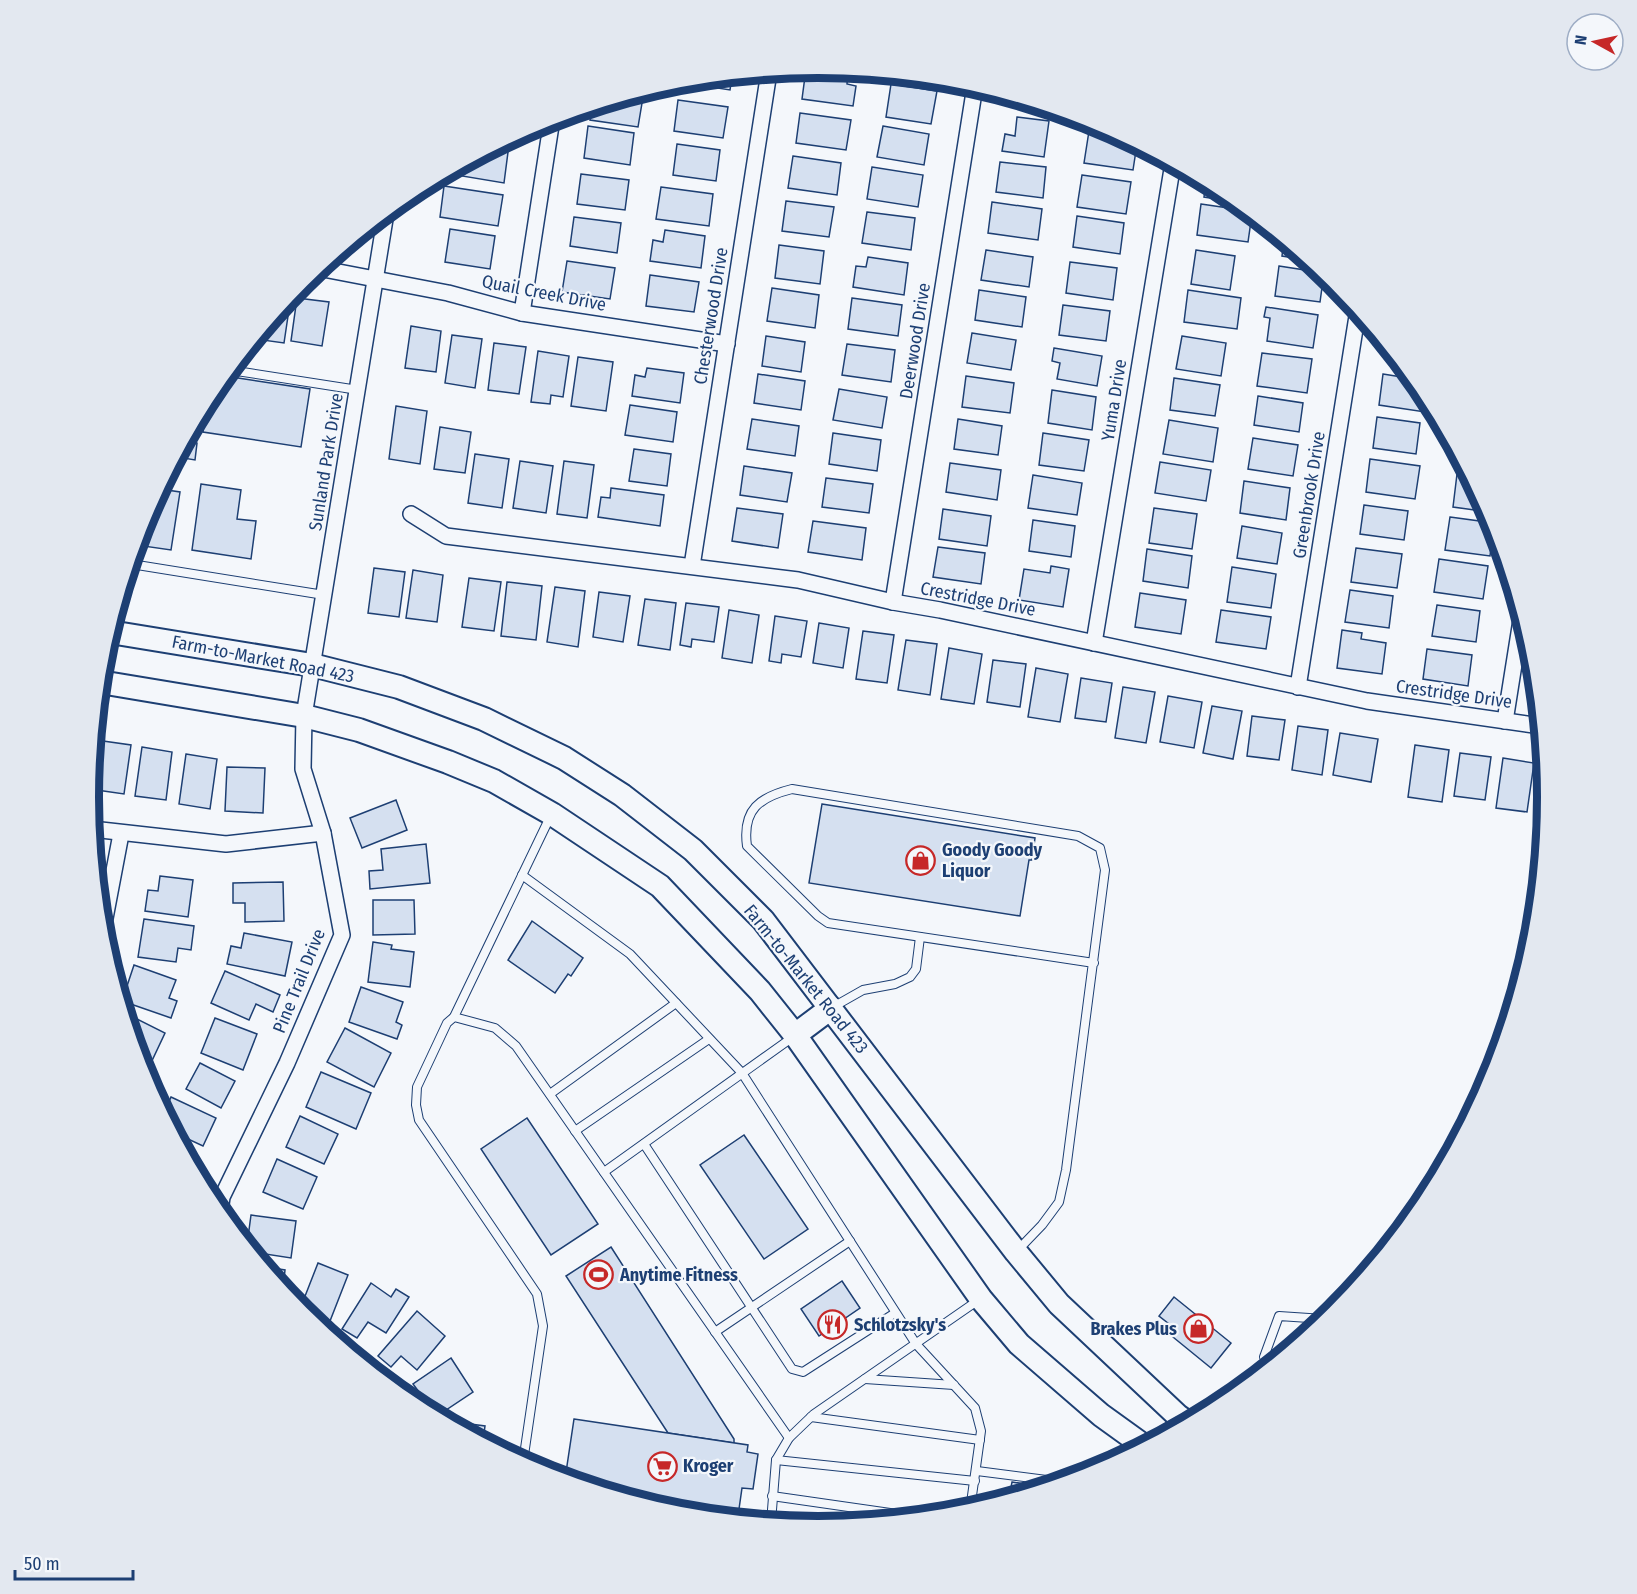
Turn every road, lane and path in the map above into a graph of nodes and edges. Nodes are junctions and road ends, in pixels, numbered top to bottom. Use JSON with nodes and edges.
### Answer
{"nodes":[{"id":1,"x":768,"y":80,"type":"edge"},
{"id":2,"x":974,"y":95,"type":"edge"},
{"id":3,"x":550,"y":130,"type":"edge"},
{"id":4,"x":1172,"y":171,"type":"edge"},
{"id":5,"x":384,"y":225,"type":"edge"},
{"id":6,"x":330,"y":270,"type":"edge"},
{"id":7,"x":376,"y":278,"type":"junction"},
{"id":8,"x":522,"y":313,"type":"junction"},
{"id":9,"x":1356,"y":320,"type":"edge"},
{"id":10,"x":727,"y":344,"type":"junction"},
{"id":11,"x":239,"y":371,"type":"edge"},
{"id":12,"x":357,"y":390,"type":"junction"},
{"id":13,"x":411,"y":514,"type":"dead end"},
{"id":14,"x":138,"y":565,"type":"edge"},
{"id":15,"x":692,"y":566,"type":"junction"},
{"id":16,"x":324,"y":595,"type":"junction"},
{"id":17,"x":893,"y":602,"type":"junction"},
{"id":18,"x":119,"y":633,"type":"edge"},
{"id":19,"x":1519,"y":635,"type":"edge"},
{"id":20,"x":1094,"y":643,"type":"junction"},
{"id":21,"x":312,"y":665,"type":"junction"},
{"id":22,"x":109,"y":683,"type":"edge"},
{"id":23,"x":1298,"y":687,"type":"junction"},
{"id":24,"x":304,"y":716,"type":"junction"},
{"id":25,"x":1505,"y":721,"type":"junction"},
{"id":26,"x":1533,"y":725,"type":"edge"},
{"id":27,"x":552,"y":814,"type":"junction"},
{"id":28,"x":100,"y":830,"type":"edge"},
{"id":29,"x":323,"y":833,"type":"junction"},
{"id":30,"x":121,"y":834,"type":"junction"},
{"id":31,"x":522,"y":876,"type":"junction"},
{"id":32,"x":108,"y":903,"type":"edge"},
{"id":33,"x":920,"y":937,"type":"junction"},
{"id":34,"x":1094,"y":963,"type":"junction"},
{"id":35,"x":676,"y":1003,"type":"junction"},
{"id":36,"x":831,"y":1008,"type":"junction"},
{"id":37,"x":454,"y":1017,"type":"junction"},
{"id":38,"x":795,"y":1035,"type":"junction"},
{"id":39,"x":709,"y":1039,"type":"junction"},
{"id":40,"x":742,"y":1073,"type":"junction"},
{"id":41,"x":550,"y":1094,"type":"junction"},
{"id":42,"x":575,"y":1131,"type":"junction"},
{"id":43,"x":644,"y":1144,"type":"junction"},
{"id":44,"x":604,"y":1172,"type":"junction"},
{"id":45,"x":222,"y":1197,"type":"edge"},
{"id":46,"x":850,"y":1241,"type":"junction"},
{"id":47,"x":1016,"y":1252,"type":"junction"},
{"id":48,"x":981,"y":1299,"type":"junction"},
{"id":49,"x":750,"y":1308,"type":"junction"},
{"id":50,"x":895,"y":1313,"type":"junction"},
{"id":51,"x":1313,"y":1318,"type":"edge"},
{"id":52,"x":715,"y":1332,"type":"junction"},
{"id":53,"x":916,"y":1344,"type":"junction"},
{"id":54,"x":1267,"y":1358,"type":"edge"},
{"id":55,"x":865,"y":1379,"type":"junction"},
{"id":56,"x":954,"y":1385,"type":"junction"},
{"id":57,"x":811,"y":1417,"type":"junction"},
{"id":58,"x":1181,"y":1418,"type":"edge"},
{"id":59,"x":789,"y":1438,"type":"junction"},
{"id":60,"x":980,"y":1440,"type":"junction"},
{"id":61,"x":1138,"y":1442,"type":"edge"},
{"id":62,"x":524,"y":1453,"type":"edge"},
{"id":63,"x":776,"y":1460,"type":"junction"},
{"id":64,"x":976,"y":1471,"type":"junction"},
{"id":65,"x":1044,"y":1480,"type":"edge"},
{"id":66,"x":975,"y":1481,"type":"junction"},
{"id":67,"x":772,"y":1496,"type":"junction"},
{"id":68,"x":972,"y":1499,"type":"edge"},
{"id":69,"x":885,"y":1512,"type":"edge"},
{"id":70,"x":771,"y":1514,"type":"edge"}],
"edges":[{"from":1,"to":10,"type":"street","name":"Chesterwood Drive"},
{"from":2,"to":17,"type":"street","name":"Deerwood Drive"},
{"from":3,"to":8,"type":"street"},
{"from":4,"to":20,"type":"street","name":"Yuma Drive"},
{"from":5,"to":7,"type":"street","name":"Sunland Park Drive"},
{"from":6,"to":7,"type":"street","name":"Quail Creek Drive"},
{"from":7,"to":8,"type":"street","name":"Quail Creek Drive"},
{"from":7,"to":12,"type":"street","name":"Sunland Park Drive"},
{"from":8,"to":10,"type":"street","name":"Quail Creek Drive"},
{"from":9,"to":23,"type":"street","name":"Greenbrook Drive"},
{"from":10,"to":15,"type":"street","name":"Chesterwood Drive"},
{"from":11,"to":12,"type":"lane"},
{"from":12,"to":16,"type":"street","name":"Sunland Park Drive"},
{"from":13,"to":15,"type":"street","name":"Crestridge Drive"},
{"from":14,"to":16,"type":"lane"},
{"from":15,"to":17,"type":"street","name":"Crestridge Drive"},
{"from":16,"to":21,"type":"street","name":"Sunland Park Drive"},
{"from":17,"to":20,"type":"street","name":"Crestridge Drive"},
{"from":18,"to":21,"type":"main road","name":"Farm-to-Market Road 423"},
{"from":19,"to":25,"type":"street"},
{"from":20,"to":23,"type":"street","name":"Crestridge Drive"},
{"from":21,"to":24,"type":"street","name":"Sunland Park Drive"},
{"from":21,"to":36,"type":"main road","name":"Farm-to-Market Road 423"},
{"from":22,"to":24,"type":"main road"},
{"from":23,"to":25,"type":"street","name":"Crestridge Drive"},
{"from":24,"to":27,"type":"main road"},
{"from":24,"to":29,"type":"street","name":"Pine Trail Drive"},
{"from":25,"to":26,"type":"street","name":"Crestridge Drive"},
{"from":27,"to":31,"type":"lane"},
{"from":27,"to":38,"type":"main road"},
{"from":28,"to":30,"type":"street"},
{"from":29,"to":30,"type":"street"},
{"from":29,"to":45,"type":"street","name":"Pine Trail Drive"},
{"from":30,"to":32,"type":"street"},
{"from":31,"to":35,"type":"lane"},
{"from":31,"to":37,"type":"lane"},
{"from":33,"to":34,"type":"lane"},
{"from":33,"to":34,"type":"lane"},
{"from":33,"to":36,"type":"lane"},
{"from":34,"to":47,"type":"lane"},
{"from":35,"to":39,"type":"lane"},
{"from":35,"to":41,"type":"lane"},
{"from":36,"to":38,"type":"main road"},
{"from":36,"to":47,"type":"main road","name":"Farm-to-Market Road 423"},
{"from":37,"to":41,"type":"lane"},
{"from":37,"to":62,"type":"lane"},
{"from":38,"to":40,"type":"lane"},
{"from":38,"to":48,"type":"main road"},
{"from":39,"to":40,"type":"lane"},
{"from":39,"to":42,"type":"lane"},
{"from":40,"to":43,"type":"lane"},
{"from":40,"to":46,"type":"lane"},
{"from":41,"to":42,"type":"lane"},
{"from":42,"to":44,"type":"lane"},
{"from":43,"to":44,"type":"lane"},
{"from":43,"to":49,"type":"lane"},
{"from":44,"to":52,"type":"lane"},
{"from":46,"to":49,"type":"lane"},
{"from":46,"to":50,"type":"lane"},
{"from":47,"to":58,"type":"main road","name":"Farm-to-Market Road 423"},
{"from":48,"to":53,"type":"lane"},
{"from":48,"to":61,"type":"main road"},
{"from":49,"to":50,"type":"lane"},
{"from":49,"to":52,"type":"lane"},
{"from":50,"to":53,"type":"lane"},
{"from":51,"to":54,"type":"lane"},
{"from":52,"to":59,"type":"lane"},
{"from":53,"to":55,"type":"lane"},
{"from":53,"to":56,"type":"lane"},
{"from":55,"to":56,"type":"lane"},
{"from":55,"to":57,"type":"lane"},
{"from":56,"to":60,"type":"lane"},
{"from":57,"to":59,"type":"lane"},
{"from":57,"to":60,"type":"lane"},
{"from":59,"to":63,"type":"lane"},
{"from":60,"to":64,"type":"lane"},
{"from":63,"to":66,"type":"lane"},
{"from":63,"to":67,"type":"lane"},
{"from":64,"to":65,"type":"lane"},
{"from":64,"to":66,"type":"lane"},
{"from":66,"to":68,"type":"lane"},
{"from":67,"to":69,"type":"lane"},
{"from":67,"to":70,"type":"lane"}]}
